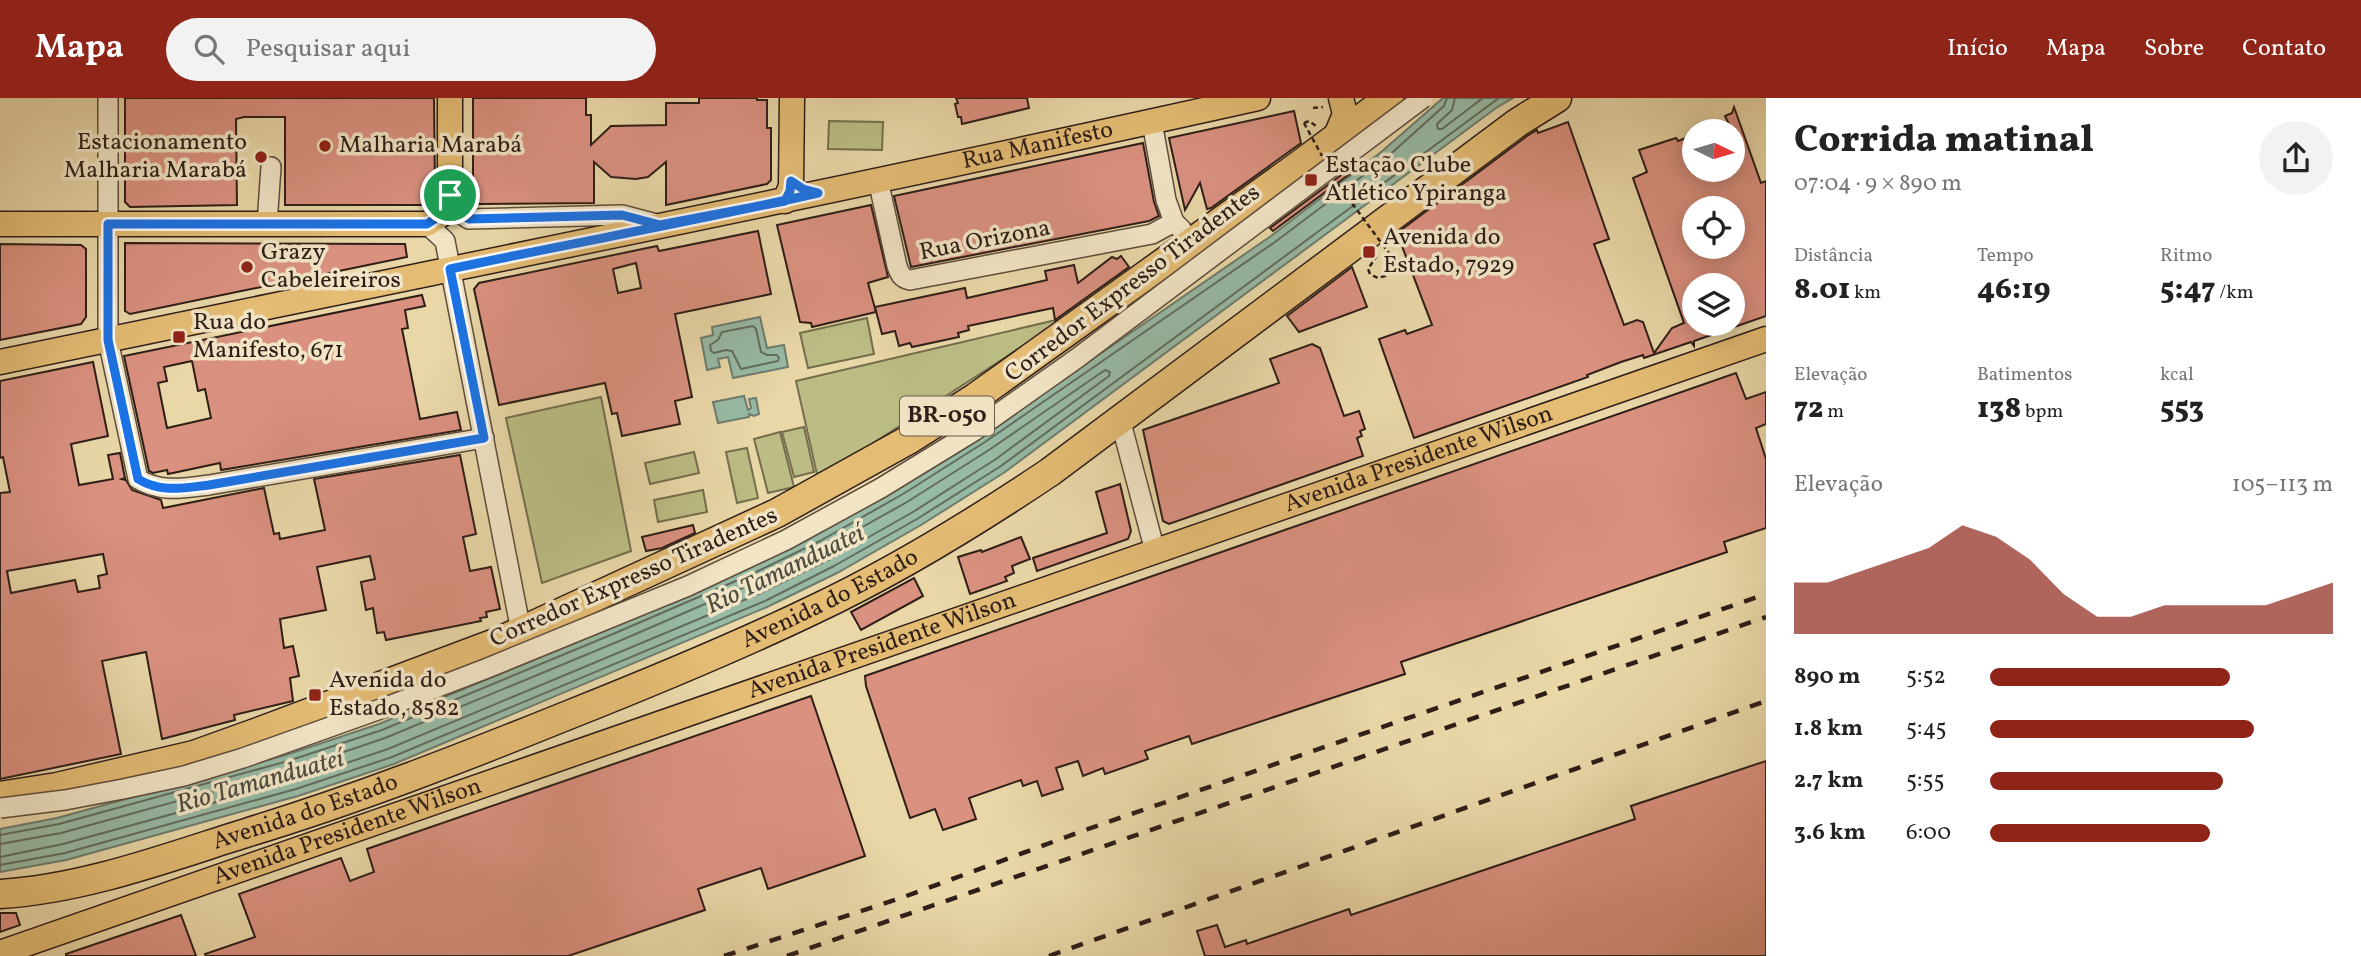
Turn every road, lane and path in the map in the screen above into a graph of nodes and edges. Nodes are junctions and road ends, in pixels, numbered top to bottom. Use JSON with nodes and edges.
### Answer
{"nodes":[{"id":1,"x":108,"y":98,"type":"edge"},
{"id":2,"x":450,"y":98,"type":"edge"},
{"id":3,"x":792,"y":98,"type":"edge"},
{"id":4,"x":1258,"y":98,"type":"edge"},
{"id":5,"x":1341,"y":98,"type":"edge"},
{"id":6,"x":1389,"y":98,"type":"edge"},
{"id":7,"x":1423,"y":98,"type":"edge"},
{"id":8,"x":1557,"y":98,"type":"edge"},
{"id":9,"x":1152,"y":122,"type":"junction"},
{"id":10,"x":1304,"y":123,"type":"dead end"},
{"id":11,"x":1328,"y":147,"type":"junction"},
{"id":12,"x":271,"y":167,"type":"dead end"},
{"id":13,"x":1334,"y":179,"type":"dead end"},
{"id":14,"x":878,"y":180,"type":"junction"},
{"id":15,"x":788,"y":191,"type":"junction"},
{"id":16,"x":450,"y":195,"type":"junction"},
{"id":17,"x":0,"y":224,"type":"edge"},
{"id":18,"x":108,"y":224,"type":"junction"},
{"id":19,"x":267,"y":224,"type":"junction"},
{"id":20,"x":427,"y":224,"type":"junction"},
{"id":21,"x":660,"y":225,"type":"junction"},
{"id":22,"x":1184,"y":231,"type":"junction"},
{"id":23,"x":1376,"y":257,"type":"dead end"},
{"id":24,"x":450,"y":269,"type":"junction"},
{"id":25,"x":1766,"y":339,"type":"edge"},
{"id":26,"x":108,"y":340,"type":"junction"},
{"id":27,"x":0,"y":362,"type":"edge"},
{"id":28,"x":1120,"y":419,"type":"junction"},
{"id":29,"x":484,"y":438,"type":"junction"},
{"id":30,"x":1155,"y":551,"type":"junction"},
{"id":31,"x":521,"y":631,"type":"junction"},
{"id":32,"x":0,"y":796,"type":"edge"},
{"id":33,"x":0,"y":808,"type":"edge"},
{"id":34,"x":0,"y":894,"type":"edge"},
{"id":35,"x":0,"y":953,"type":"edge"}],
"edges":[{"from":1,"to":18,"type":"street"},
{"from":2,"to":16,"type":"main road"},
{"from":3,"to":15,"type":"main road"},
{"from":4,"to":9,"type":"main road","name":"Rua Manifesto"},
{"from":5,"to":11,"type":"main road"},
{"from":6,"to":11,"type":"highway","number":"BR-050"},
{"from":7,"to":33,"type":"street","name":"Corredor Expresso Tiradentes","bridge":true},
{"from":8,"to":28,"type":"highway","name":"Avenida do Estado"},
{"from":9,"to":14,"type":"main road","name":"Rua Manifesto"},
{"from":9,"to":22,"type":"street"},
{"from":10,"to":11,"type":"path","bridge":true},
{"from":11,"to":22,"type":"highway","number":"BR-050"},
{"from":12,"to":19,"type":"street"},
{"from":13,"to":23,"type":"path","bridge":true},
{"from":14,"to":15,"type":"main road","name":"Rua Manifesto"},
{"from":14,"to":22,"type":"street","name":"Rua Orizona"},
{"from":15,"to":21,"type":"main road"},
{"from":16,"to":20,"type":"main road"},
{"from":16,"to":21,"type":"street"},
{"from":17,"to":18,"type":"main road"},
{"from":18,"to":19,"type":"main road"},
{"from":18,"to":26,"type":"street"},
{"from":19,"to":20,"type":"main road"},
{"from":20,"to":24,"type":"street"},
{"from":21,"to":24,"type":"main road"},
{"from":22,"to":31,"type":"highway","number":"BR-050"},
{"from":24,"to":26,"type":"main road"},
{"from":24,"to":29,"type":"street"},
{"from":25,"to":30,"type":"main road","name":"Avenida Presidente Wilson"},
{"from":26,"to":27,"type":"main road"},
{"from":26,"to":29,"type":"street"},
{"from":28,"to":30,"type":"street"},
{"from":28,"to":34,"type":"highway","name":"Avenida do Estado"},
{"from":29,"to":31,"type":"street"},
{"from":30,"to":35,"type":"main road","name":"Avenida Presidente Wilson"},
{"from":31,"to":32,"type":"highway","number":"BR-050"}]}
